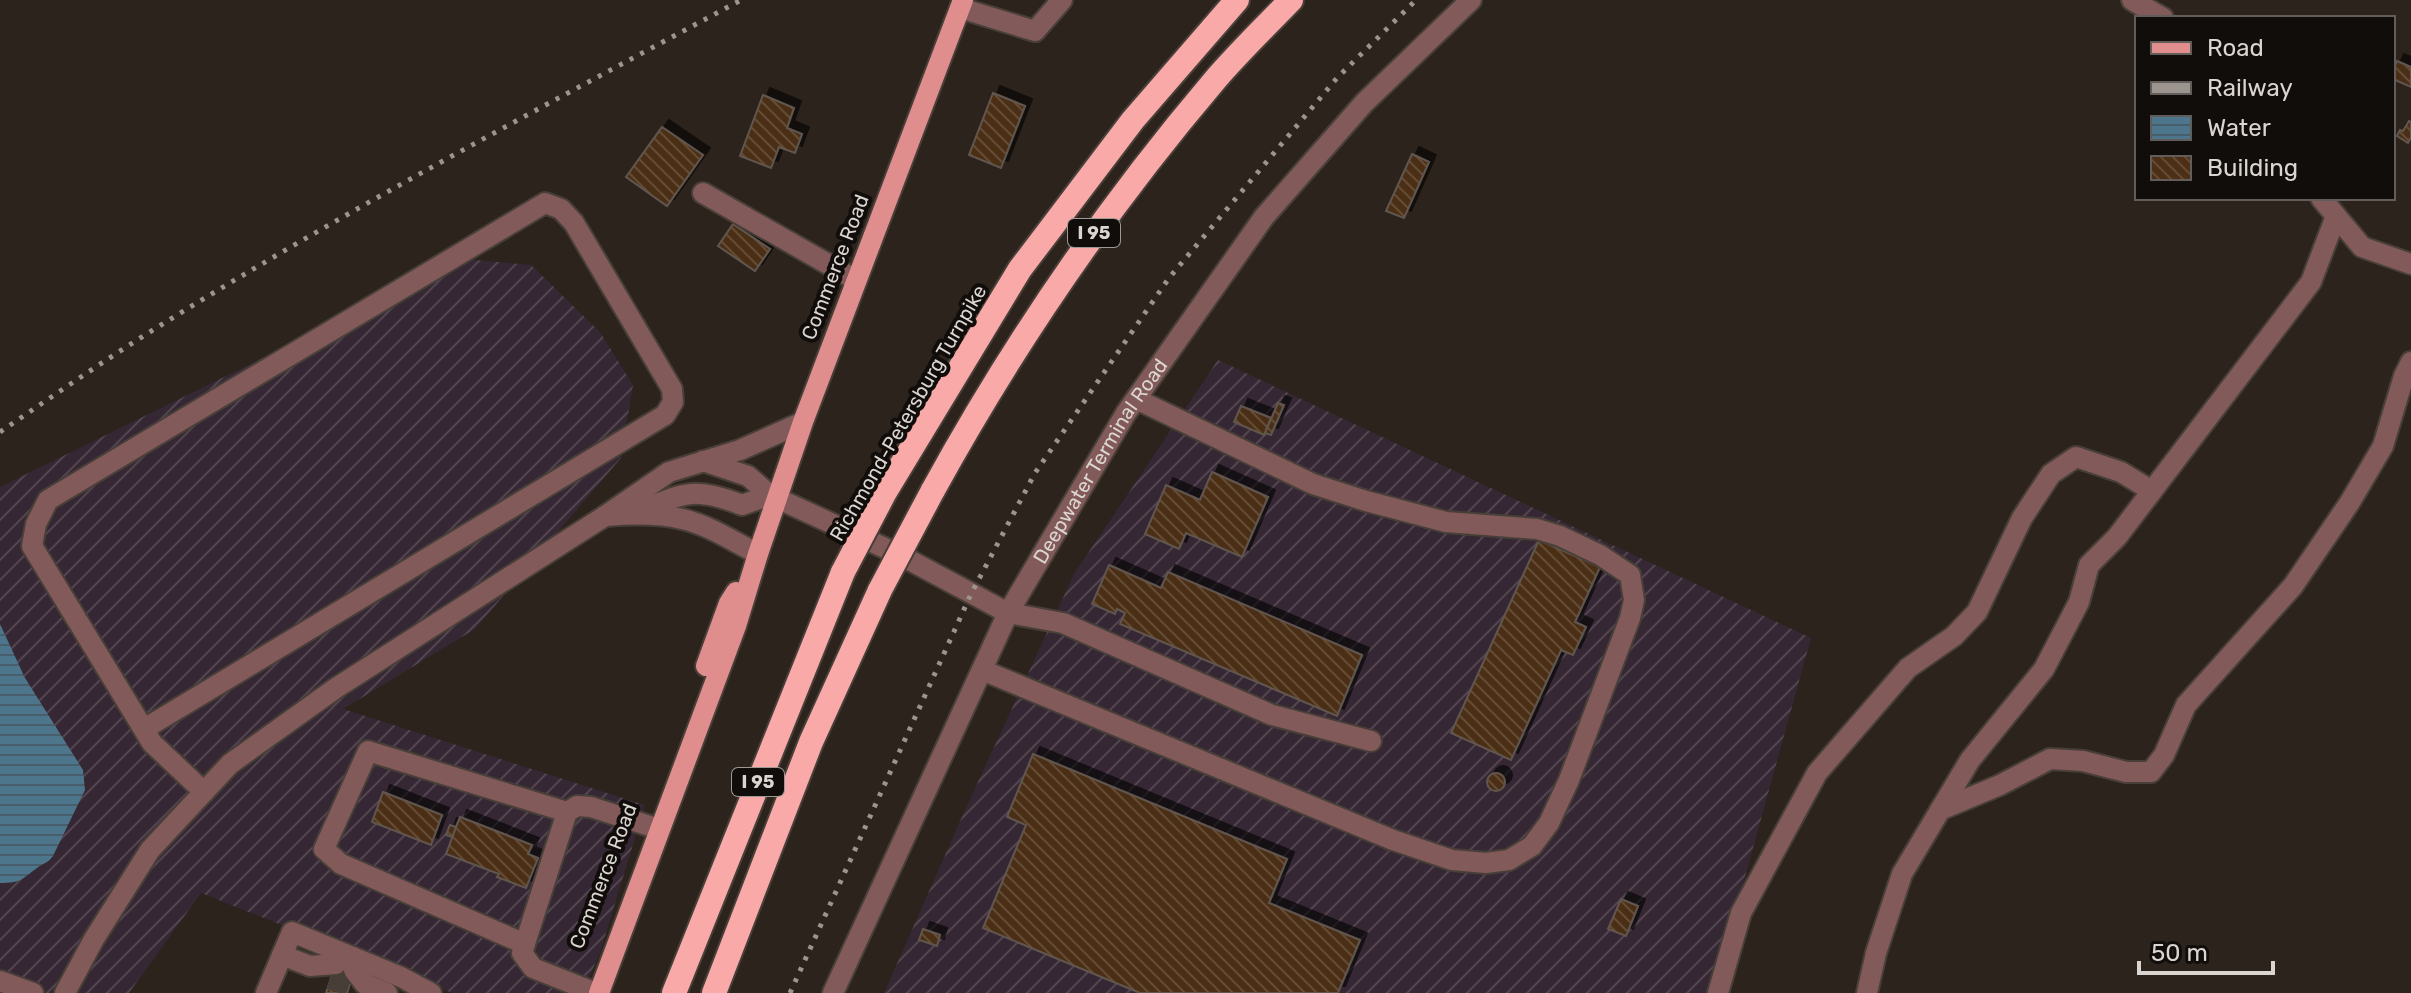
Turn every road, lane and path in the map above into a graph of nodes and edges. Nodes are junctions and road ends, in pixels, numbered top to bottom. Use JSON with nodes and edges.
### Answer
{"nodes":[{"id":1,"x":1062,"y":0,"type":"edge"},
{"id":2,"x":1237,"y":0,"type":"edge"},
{"id":3,"x":1291,"y":0,"type":"edge"},
{"id":4,"x":1471,"y":0,"type":"edge"},
{"id":5,"x":2132,"y":0,"type":"edge"},
{"id":6,"x":962,"y":4,"type":"edge"},
{"id":7,"x":2160,"y":16,"type":"edge"},
{"id":8,"x":703,"y":193,"type":"dead end"},
{"id":9,"x":2323,"y":200,"type":"edge"},
{"id":10,"x":2336,"y":216,"type":"junction"},
{"id":11,"x":2411,"y":264,"type":"edge"},
{"id":12,"x":856,"y":280,"type":"junction"},
{"id":13,"x":2411,"y":362,"type":"edge"},
{"id":14,"x":1136,"y":399,"type":"junction"},
{"id":15,"x":803,"y":422,"type":"junction"},
{"id":16,"x":703,"y":461,"type":"junction"},
{"id":17,"x":2152,"y":491,"type":"junction"},
{"id":18,"x":774,"y":496,"type":"junction"},
{"id":19,"x":634,"y":514,"type":"junction"},
{"id":20,"x":605,"y":516,"type":"junction"},
{"id":21,"x":758,"y":554,"type":"junction"},
{"id":22,"x":1008,"y":613,"type":"junction"},
{"id":23,"x":982,"y":670,"type":"junction"},
{"id":24,"x":144,"y":729,"type":"junction"},
{"id":25,"x":1371,"y":741,"type":"dead end"},
{"id":26,"x":204,"y":792,"type":"junction"},
{"id":27,"x":1940,"y":810,"type":"junction"},
{"id":28,"x":567,"y":812,"type":"junction"},
{"id":29,"x":654,"y":827,"type":"junction"},
{"id":30,"x":525,"y":944,"type":"junction"},
{"id":31,"x":282,"y":955,"type":"junction"},
{"id":32,"x":0,"y":981,"type":"edge"},
{"id":33,"x":398,"y":985,"type":"edge"},
{"id":34,"x":592,"y":992,"type":"edge"},
{"id":35,"x":33,"y":993,"type":"edge"},
{"id":36,"x":65,"y":993,"type":"edge"},
{"id":37,"x":266,"y":993,"type":"edge"},
{"id":38,"x":387,"y":993,"type":"edge"},
{"id":39,"x":431,"y":993,"type":"edge"},
{"id":40,"x":674,"y":993,"type":"edge"},
{"id":41,"x":714,"y":993,"type":"edge"},
{"id":42,"x":833,"y":993,"type":"edge"},
{"id":43,"x":1718,"y":993,"type":"edge"},
{"id":44,"x":1867,"y":993,"type":"edge"}],
"edges":[{"from":1,"to":6,"type":"street"},
{"from":2,"to":40,"type":"highway","name":"Richmond-Petersburg Turnpike","number":"I 95","bridge":true},
{"from":3,"to":41,"type":"highway","number":"I 95","bridge":true},
{"from":4,"to":14,"type":"street","name":"Deepwater Terminal Road"},
{"from":5,"to":7,"type":"street"},
{"from":6,"to":12,"type":"main road","name":"Commerce Road"},
{"from":8,"to":12,"type":"street"},
{"from":9,"to":10,"type":"street"},
{"from":10,"to":11,"type":"street"},
{"from":10,"to":17,"type":"street"},
{"from":12,"to":15,"type":"main road","name":"Commerce Road"},
{"from":13,"to":27,"type":"street"},
{"from":14,"to":22,"type":"street","name":"Deepwater Terminal Road"},
{"from":14,"to":23,"type":"street"},
{"from":15,"to":16,"type":"street"},
{"from":15,"to":18,"type":"main road","name":"Commerce Road"},
{"from":16,"to":18,"type":"street"},
{"from":16,"to":20,"type":"street"},
{"from":17,"to":27,"type":"street"},
{"from":17,"to":43,"type":"street"},
{"from":18,"to":19,"type":"street"},
{"from":18,"to":21,"type":"main road","name":"Commerce Road"},
{"from":18,"to":22,"type":"street"},
{"from":19,"to":20,"type":"street"},
{"from":19,"to":21,"type":"street"},
{"from":20,"to":26,"type":"street"},
{"from":21,"to":29,"type":"main road","name":"Commerce Road"},
{"from":22,"to":23,"type":"street","name":"Deepwater Terminal Road"},
{"from":22,"to":25,"type":"street"},
{"from":23,"to":42,"type":"street","name":"Deepwater Terminal Road"},
{"from":24,"to":24,"type":"street"},
{"from":24,"to":26,"type":"street"},
{"from":26,"to":36,"type":"street"},
{"from":27,"to":44,"type":"street"},
{"from":28,"to":29,"type":"street"},
{"from":28,"to":30,"type":"street"},
{"from":28,"to":30,"type":"street"},
{"from":29,"to":34,"type":"main road","name":"Commerce Road"},
{"from":30,"to":34,"type":"street"},
{"from":31,"to":33,"type":"street"},
{"from":31,"to":37,"type":"street"},
{"from":31,"to":38,"type":"street"},
{"from":32,"to":35,"type":"street"},
{"from":33,"to":39,"type":"street"}]}
